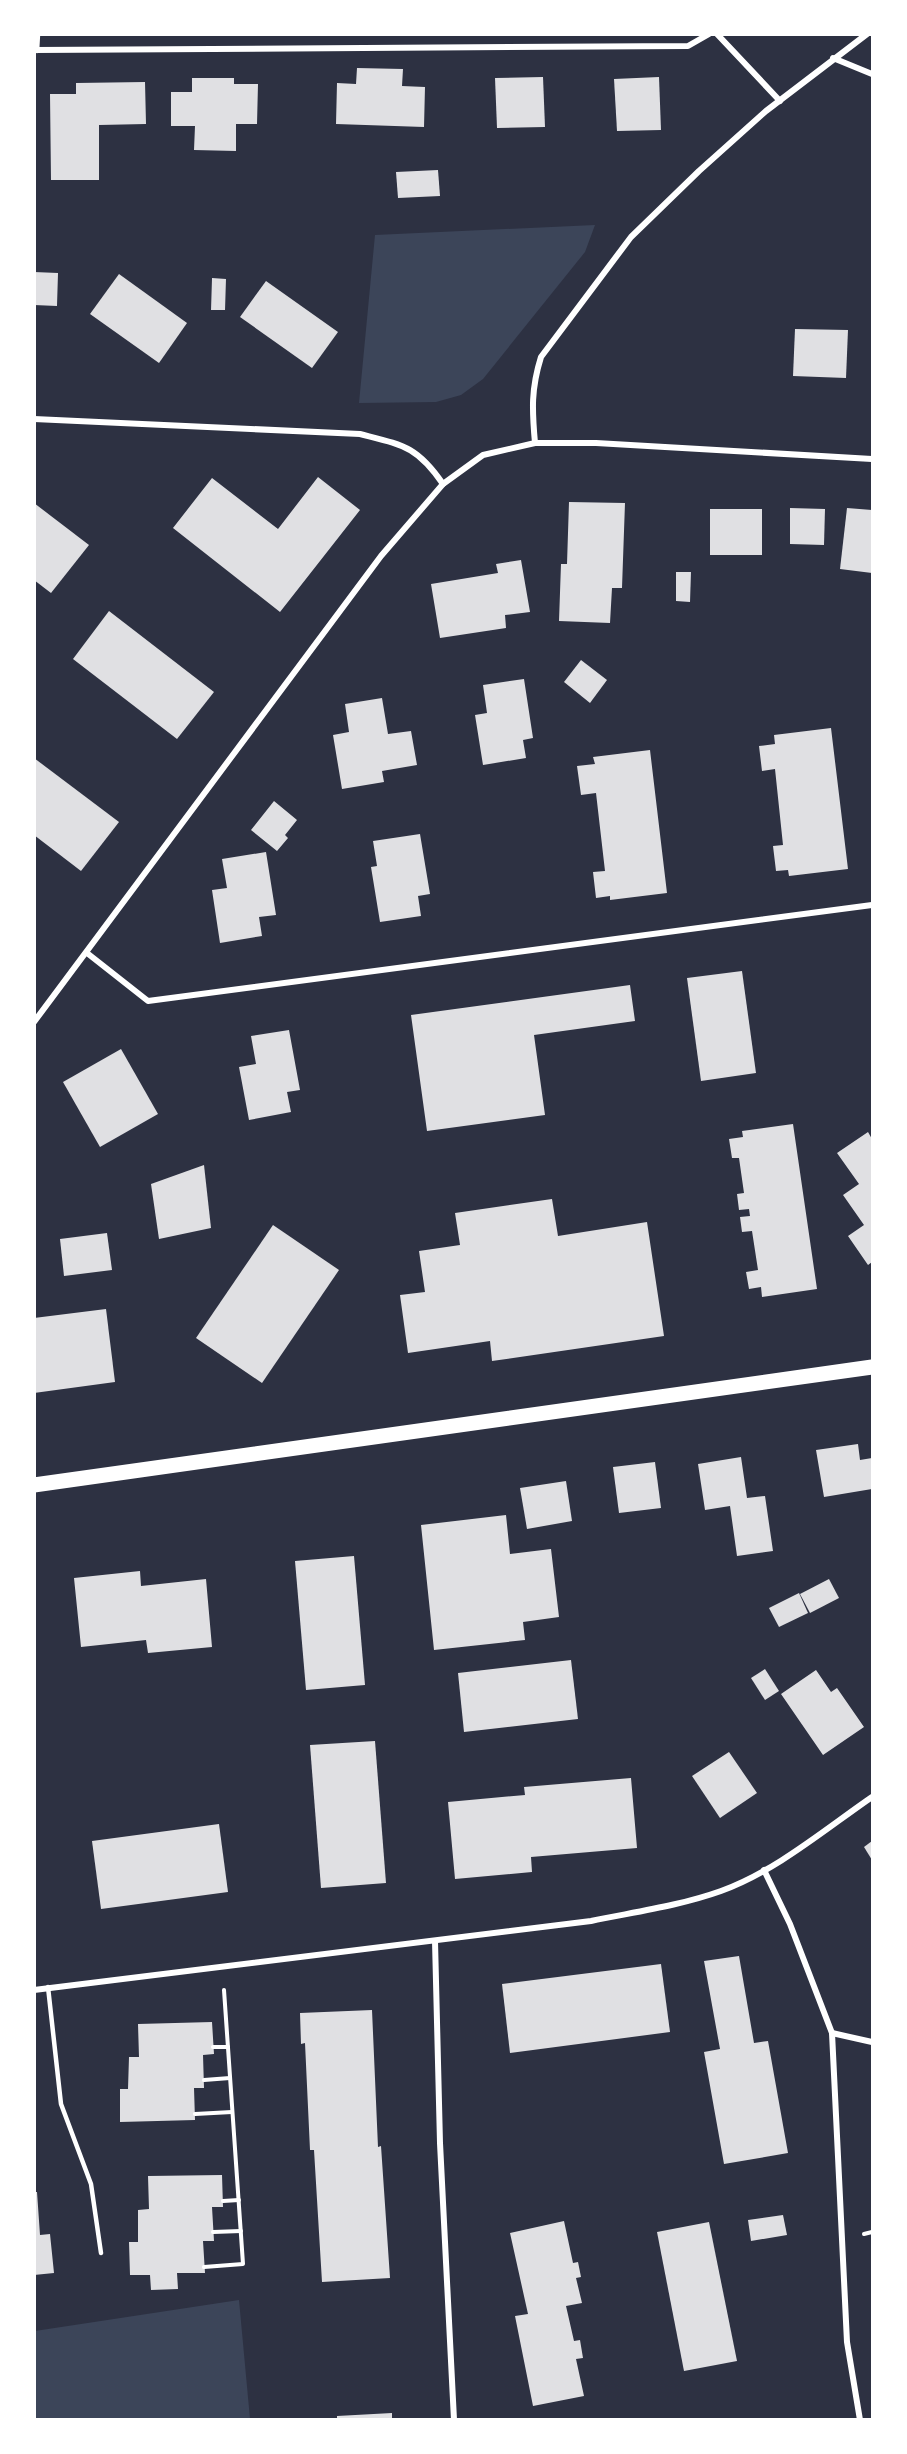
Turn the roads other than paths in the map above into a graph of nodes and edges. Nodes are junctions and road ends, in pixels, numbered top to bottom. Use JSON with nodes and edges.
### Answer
{"nodes":[{"id":1,"x":38,"y":34,"type":"edge"},
{"id":2,"x":709,"y":34,"type":"edge"},
{"id":3,"x":717,"y":34,"type":"edge"},
{"id":4,"x":867,"y":34,"type":"edge"},
{"id":5,"x":36,"y":51,"type":"edge"},
{"id":6,"x":833,"y":58,"type":"junction"},
{"id":7,"x":873,"y":74,"type":"edge"},
{"id":8,"x":780,"y":101,"type":"junction"},
{"id":9,"x":34,"y":419,"type":"edge"},
{"id":10,"x":535,"y":443,"type":"junction"},
{"id":11,"x":873,"y":459,"type":"edge"},
{"id":12,"x":443,"y":484,"type":"junction"},
{"id":13,"x":873,"y":905,"type":"edge"},
{"id":14,"x":87,"y":953,"type":"junction"},
{"id":15,"x":34,"y":1022,"type":"edge"},
{"id":16,"x":873,"y":1367,"type":"edge"},
{"id":17,"x":34,"y":1485,"type":"edge"},
{"id":18,"x":873,"y":1797,"type":"edge"},
{"id":19,"x":765,"y":1870,"type":"junction"},
{"id":20,"x":435,"y":1941,"type":"junction"},
{"id":21,"x":48,"y":1987,"type":"junction"},
{"id":22,"x":34,"y":1990,"type":"edge"},
{"id":23,"x":832,"y":2033,"type":"junction"},
{"id":24,"x":873,"y":2042,"type":"edge"},
{"id":25,"x":101,"y":2253,"type":"dead end"},
{"id":26,"x":454,"y":2420,"type":"edge"},
{"id":27,"x":860,"y":2420,"type":"edge"}],
"edges":[{"from":1,"to":5,"type":"lane"},
{"from":2,"to":5,"type":"street"},
{"from":3,"to":8,"type":"street"},
{"from":4,"to":6,"type":"street"},
{"from":6,"to":7,"type":"street"},
{"from":6,"to":8,"type":"street"},
{"from":8,"to":10,"type":"street"},
{"from":9,"to":12,"type":"street"},
{"from":10,"to":11,"type":"street"},
{"from":10,"to":12,"type":"street"},
{"from":12,"to":14,"type":"street"},
{"from":13,"to":14,"type":"street"},
{"from":14,"to":15,"type":"street"},
{"from":16,"to":17,"type":"main road"},
{"from":18,"to":19,"type":"street"},
{"from":19,"to":20,"type":"street"},
{"from":19,"to":23,"type":"street"},
{"from":20,"to":21,"type":"street"},
{"from":20,"to":26,"type":"street"},
{"from":21,"to":22,"type":"street"},
{"from":21,"to":25,"type":"lane"},
{"from":23,"to":24,"type":"street"},
{"from":23,"to":27,"type":"street"}]}
